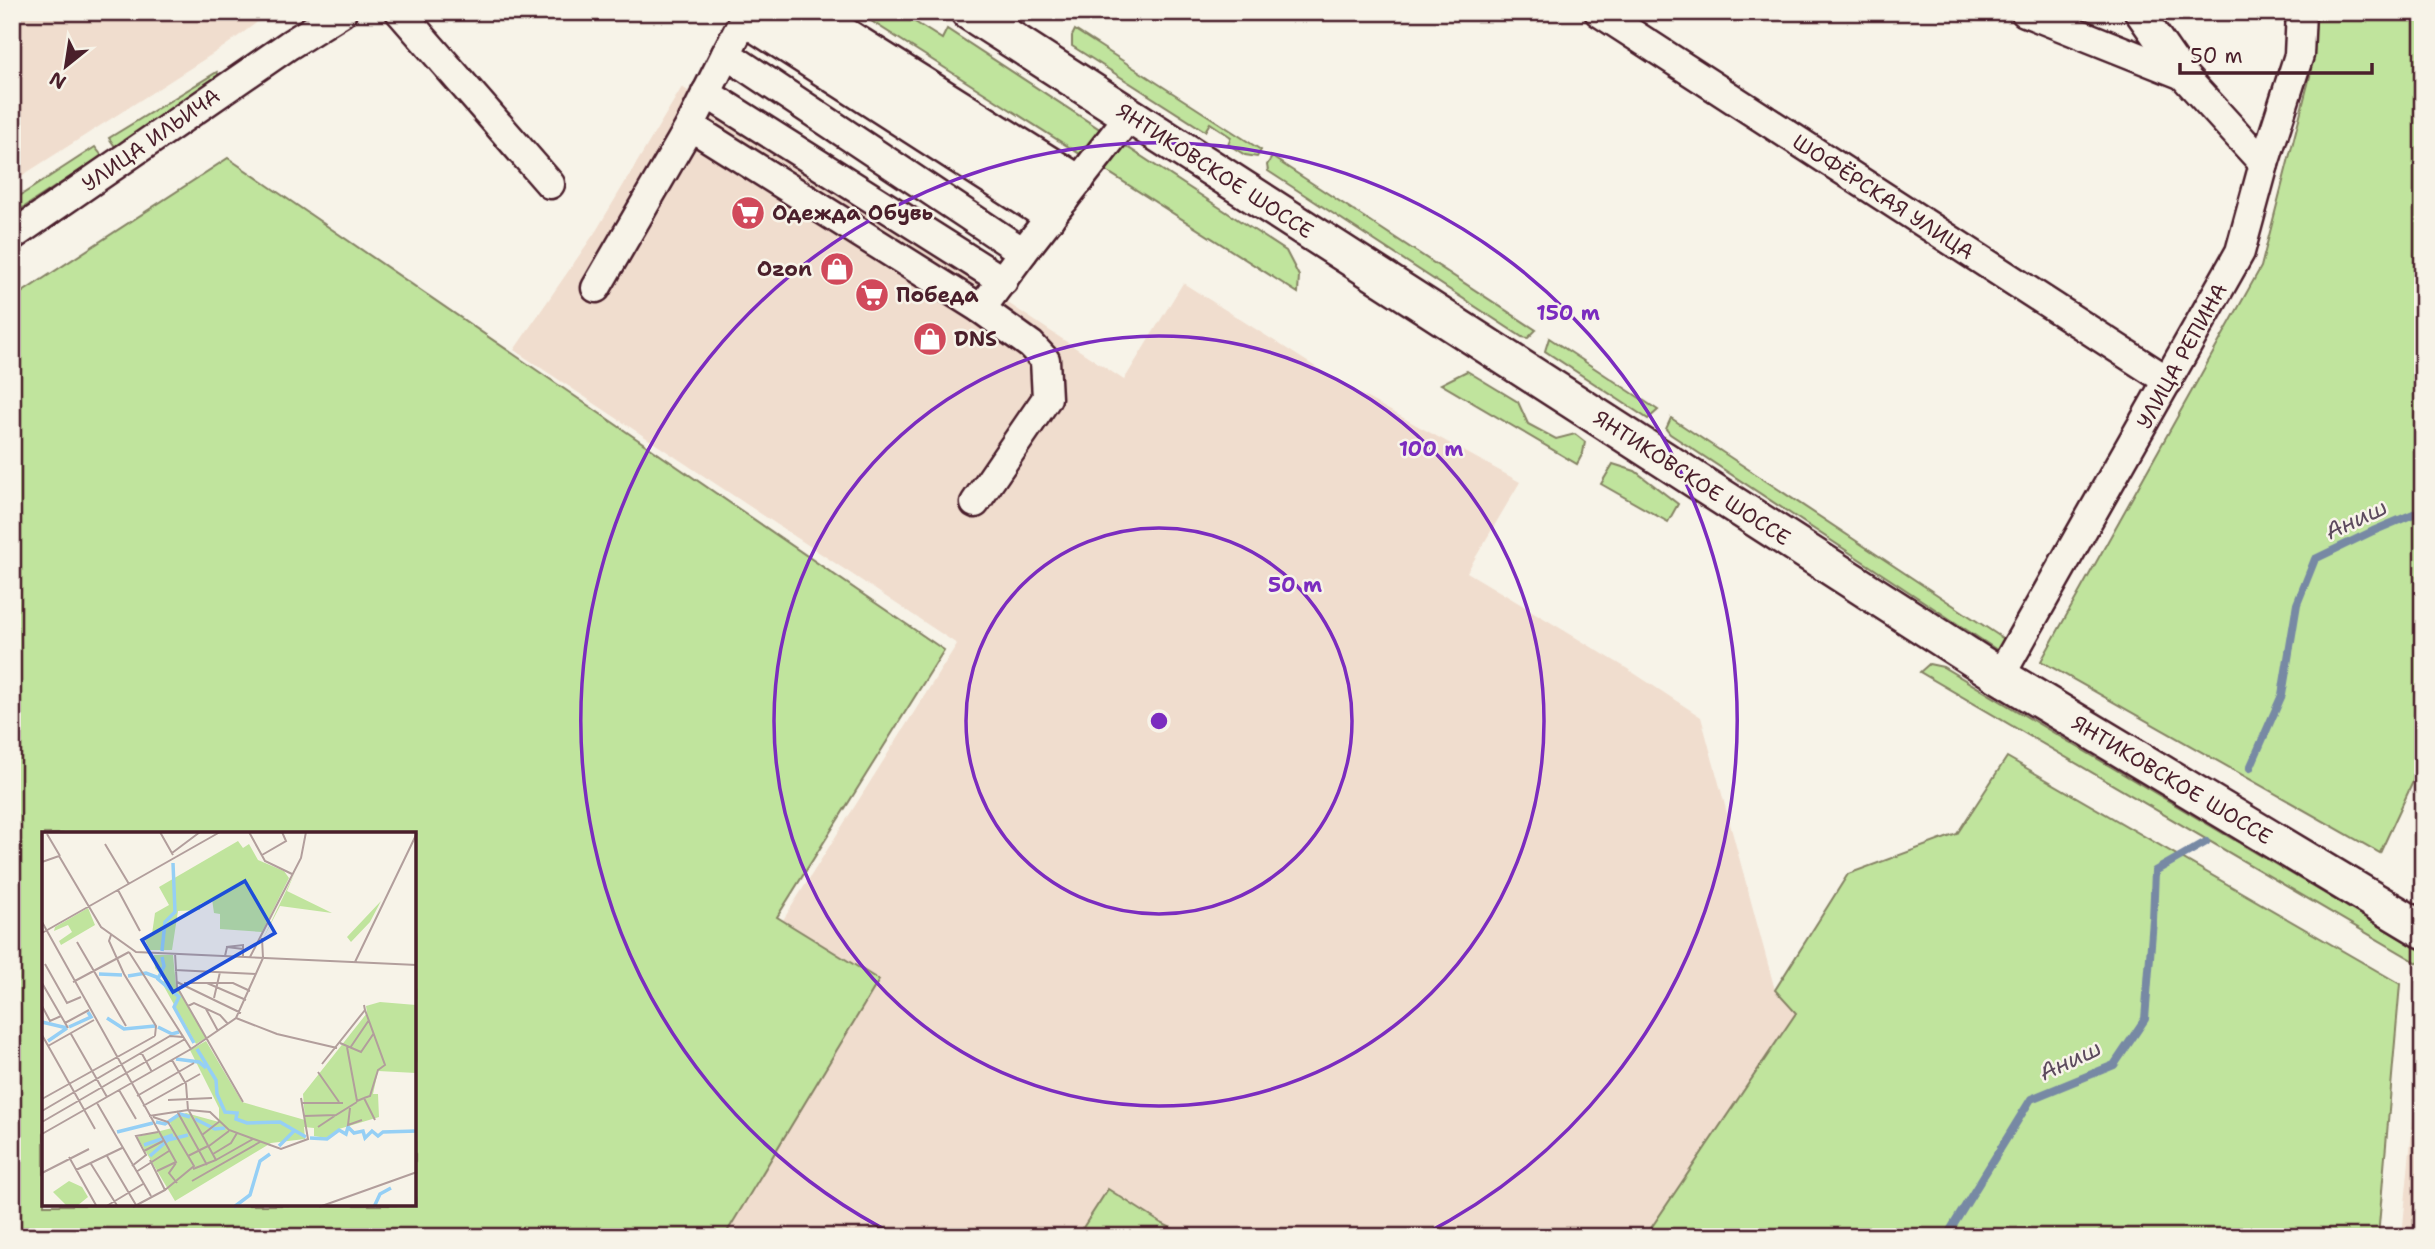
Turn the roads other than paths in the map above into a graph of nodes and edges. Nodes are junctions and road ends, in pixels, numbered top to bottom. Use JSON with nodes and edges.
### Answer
{"nodes":[{"id":1,"x":315,"y":12,"type":"edge"},
{"id":2,"x":342,"y":12,"type":"edge"},
{"id":3,"x":400,"y":12,"type":"edge"},
{"id":4,"x":970,"y":12,"type":"edge"},
{"id":5,"x":1599,"y":12,"type":"edge"},
{"id":6,"x":2025,"y":12,"type":"edge"},
{"id":7,"x":2139,"y":12,"type":"edge"},
{"id":8,"x":2301,"y":12,"type":"edge"},
{"id":9,"x":289,"y":46,"type":"junction"},
{"id":10,"x":2183,"y":75,"type":"junction"},
{"id":11,"x":706,"y":93,"type":"junction"},
{"id":12,"x":791,"y":98,"type":"junction"},
{"id":13,"x":909,"y":106,"type":"edge"},
{"id":14,"x":1130,"y":115,"type":"junction"},
{"id":15,"x":876,"y":122,"type":"junction"},
{"id":16,"x":850,"y":138,"type":"junction"},
{"id":17,"x":2264,"y":164,"type":"junction"},
{"id":18,"x":550,"y":184,"type":"dead end"},
{"id":19,"x":834,"y":217,"type":"junction"},
{"id":20,"x":12,"y":236,"type":"edge"},
{"id":21,"x":1003,"y":281,"type":"junction"},
{"id":22,"x":596,"y":288,"type":"dead end"},
{"id":23,"x":2168,"y":381,"type":"junction"},
{"id":24,"x":975,"y":503,"type":"dead end"},
{"id":25,"x":2000,"y":676,"type":"junction"},
{"id":26,"x":2423,"y":930,"type":"edge"}],
"edges":[{"from":1,"to":9,"type":"street","name":"УЛИЦА ИЛЬИЧА"},
{"from":2,"to":9,"type":"street","name":"УЛИЦА ИЛЬИЧА"},
{"from":3,"to":18,"type":"street"},
{"from":4,"to":14,"type":"main road","name":"ЯНТИКОВСКОЕ ШОССЕ"},
{"from":5,"to":23,"type":"street","name":"ШОФЁРСКАЯ УЛИЦА"},
{"from":6,"to":10,"type":"street"},
{"from":7,"to":10,"type":"street"},
{"from":8,"to":17,"type":"street","name":"УЛИЦА РЕПИНА"},
{"from":9,"to":20,"type":"street","name":"УЛИЦА ИЛЬИЧА"},
{"from":10,"to":17,"type":"street"},
{"from":11,"to":13,"type":"street"},
{"from":11,"to":19,"type":"street"},
{"from":11,"to":21,"type":"street"},
{"from":12,"to":13,"type":"street"},
{"from":12,"to":13,"type":"street"},
{"from":12,"to":13,"type":"street"},
{"from":12,"to":16,"type":"street"},
{"from":12,"to":19,"type":"street"},
{"from":12,"to":19,"type":"street"},
{"from":13,"to":13,"type":"street"},
{"from":13,"to":14,"type":"street"},
{"from":13,"to":15,"type":"street"},
{"from":13,"to":15,"type":"street"},
{"from":13,"to":15,"type":"street"},
{"from":13,"to":16,"type":"street"},
{"from":13,"to":16,"type":"street"},
{"from":13,"to":19,"type":"street"},
{"from":13,"to":19,"type":"street"},
{"from":13,"to":19,"type":"street"},
{"from":13,"to":19,"type":"street"},
{"from":13,"to":19,"type":"street"},
{"from":13,"to":19,"type":"street"},
{"from":13,"to":19,"type":"street"},
{"from":13,"to":19,"type":"street"},
{"from":13,"to":19,"type":"street"},
{"from":13,"to":19,"type":"street"},
{"from":13,"to":19,"type":"street"},
{"from":13,"to":21,"type":"street"},
{"from":14,"to":25,"type":"main road","name":"ЯНТИКОВСКОЕ ШОССЕ"},
{"from":15,"to":16,"type":"street"},
{"from":16,"to":19,"type":"street"},
{"from":17,"to":23,"type":"street","name":"УЛИЦА РЕПИНА"},
{"from":19,"to":21,"type":"street"},
{"from":19,"to":22,"type":"street"},
{"from":19,"to":24,"type":"street"},
{"from":23,"to":25,"type":"street","name":"УЛИЦА РЕПИНА"},
{"from":25,"to":26,"type":"main road","name":"ЯНТИКОВСКОЕ ШОССЕ"}]}
